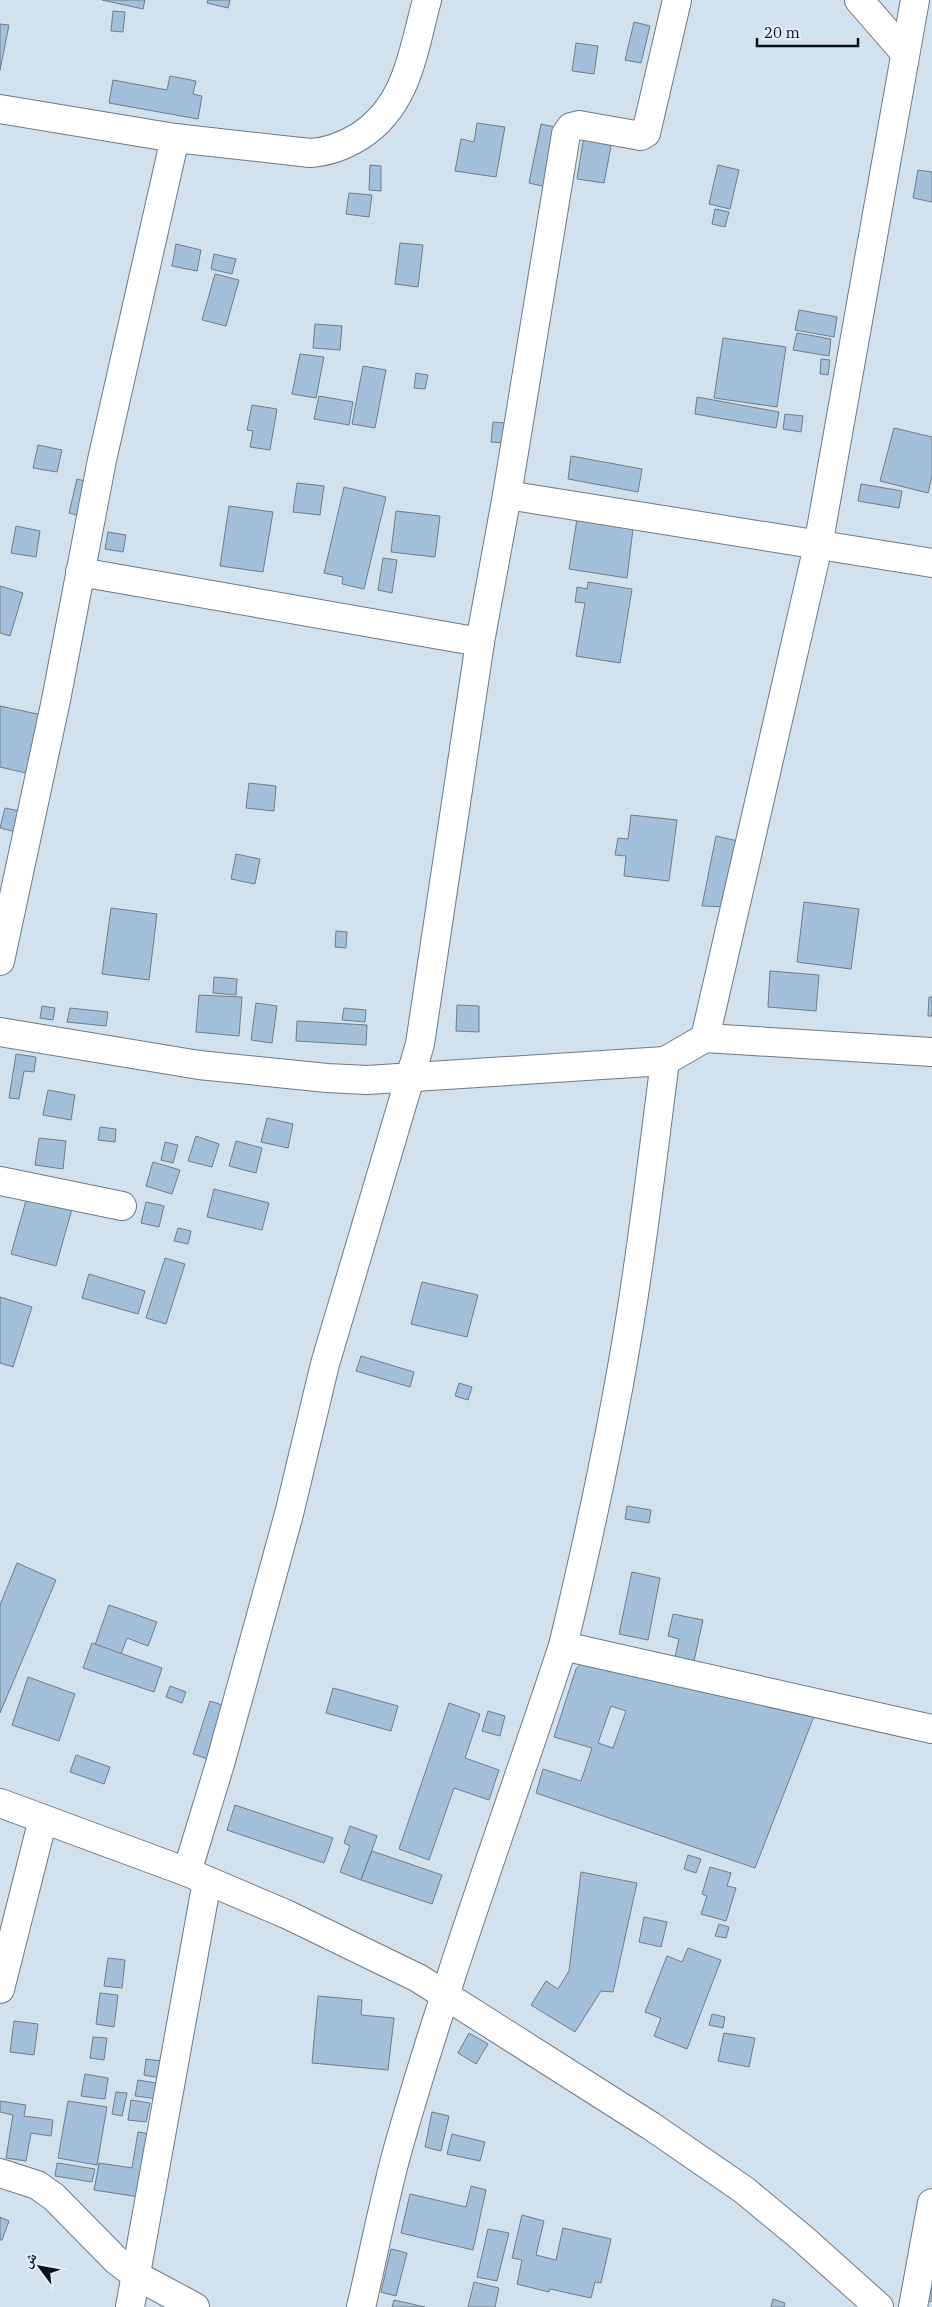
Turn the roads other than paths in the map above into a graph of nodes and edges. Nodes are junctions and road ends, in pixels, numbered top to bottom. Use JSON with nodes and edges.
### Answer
{"nodes":[{"id":1,"x":427,"y":0,"type":"edge"},
{"id":2,"x":677,"y":0,"type":"edge"},
{"id":3,"x":859,"y":0,"type":"edge"},
{"id":4,"x":915,"y":0,"type":"edge"},
{"id":5,"x":905,"y":53,"type":"junction"},
{"id":6,"x":0,"y":109,"type":"edge"},
{"id":7,"x":175,"y":138,"type":"junction"},
{"id":8,"x":507,"y":495,"type":"junction"},
{"id":9,"x":818,"y":546,"type":"junction"},
{"id":10,"x":932,"y":563,"type":"edge"},
{"id":11,"x":80,"y":572,"type":"junction"},
{"id":12,"x":480,"y":642,"type":"junction"},
{"id":13,"x":0,"y":961,"type":"edge"},
{"id":14,"x":0,"y":1032,"type":"edge"},
{"id":15,"x":704,"y":1038,"type":"junction"},
{"id":16,"x":932,"y":1052,"type":"edge"},
{"id":17,"x":665,"y":1061,"type":"junction"},
{"id":18,"x":412,"y":1076,"type":"junction"},
{"id":19,"x":0,"y":1181,"type":"edge"},
{"id":20,"x":122,"y":1206,"type":"dead end"},
{"id":21,"x":563,"y":1646,"type":"junction"},
{"id":22,"x":932,"y":1729,"type":"edge"},
{"id":23,"x":0,"y":1803,"type":"edge"},
{"id":24,"x":43,"y":1819,"type":"junction"},
{"id":25,"x":197,"y":1877,"type":"junction"},
{"id":26,"x":0,"y":1989,"type":"edge"},
{"id":27,"x":445,"y":1994,"type":"junction"},
{"id":28,"x":0,"y":2173,"type":"edge"},
{"id":29,"x":932,"y":2203,"type":"edge"},
{"id":30,"x":137,"y":2276,"type":"junction"},
{"id":31,"x":130,"y":2307,"type":"edge"},
{"id":32,"x":195,"y":2307,"type":"edge"},
{"id":33,"x":361,"y":2307,"type":"edge"},
{"id":34,"x":880,"y":2307,"type":"edge"},
{"id":35,"x":913,"y":2307,"type":"edge"}],
"edges":[{"from":1,"to":7,"type":"street"},
{"from":2,"to":8,"type":"street"},
{"from":3,"to":5,"type":"street"},
{"from":4,"to":5,"type":"street"},
{"from":5,"to":9,"type":"street"},
{"from":6,"to":7,"type":"street"},
{"from":7,"to":11,"type":"street"},
{"from":8,"to":9,"type":"street"},
{"from":8,"to":12,"type":"street"},
{"from":9,"to":10,"type":"street"},
{"from":9,"to":15,"type":"street"},
{"from":11,"to":12,"type":"street"},
{"from":11,"to":13,"type":"street"},
{"from":12,"to":18,"type":"street"},
{"from":14,"to":18,"type":"street"},
{"from":15,"to":16,"type":"street"},
{"from":15,"to":17,"type":"street"},
{"from":17,"to":18,"type":"street"},
{"from":17,"to":21,"type":"street"},
{"from":18,"to":25,"type":"street"},
{"from":19,"to":20,"type":"street"},
{"from":21,"to":22,"type":"street"},
{"from":21,"to":27,"type":"street"},
{"from":23,"to":24,"type":"street"},
{"from":24,"to":25,"type":"street"},
{"from":24,"to":26,"type":"street"},
{"from":25,"to":27,"type":"street"},
{"from":25,"to":30,"type":"street"},
{"from":27,"to":33,"type":"street"},
{"from":27,"to":34,"type":"street"},
{"from":28,"to":30,"type":"street"},
{"from":29,"to":35,"type":"street"},
{"from":30,"to":31,"type":"street"},
{"from":30,"to":32,"type":"street"}]}
